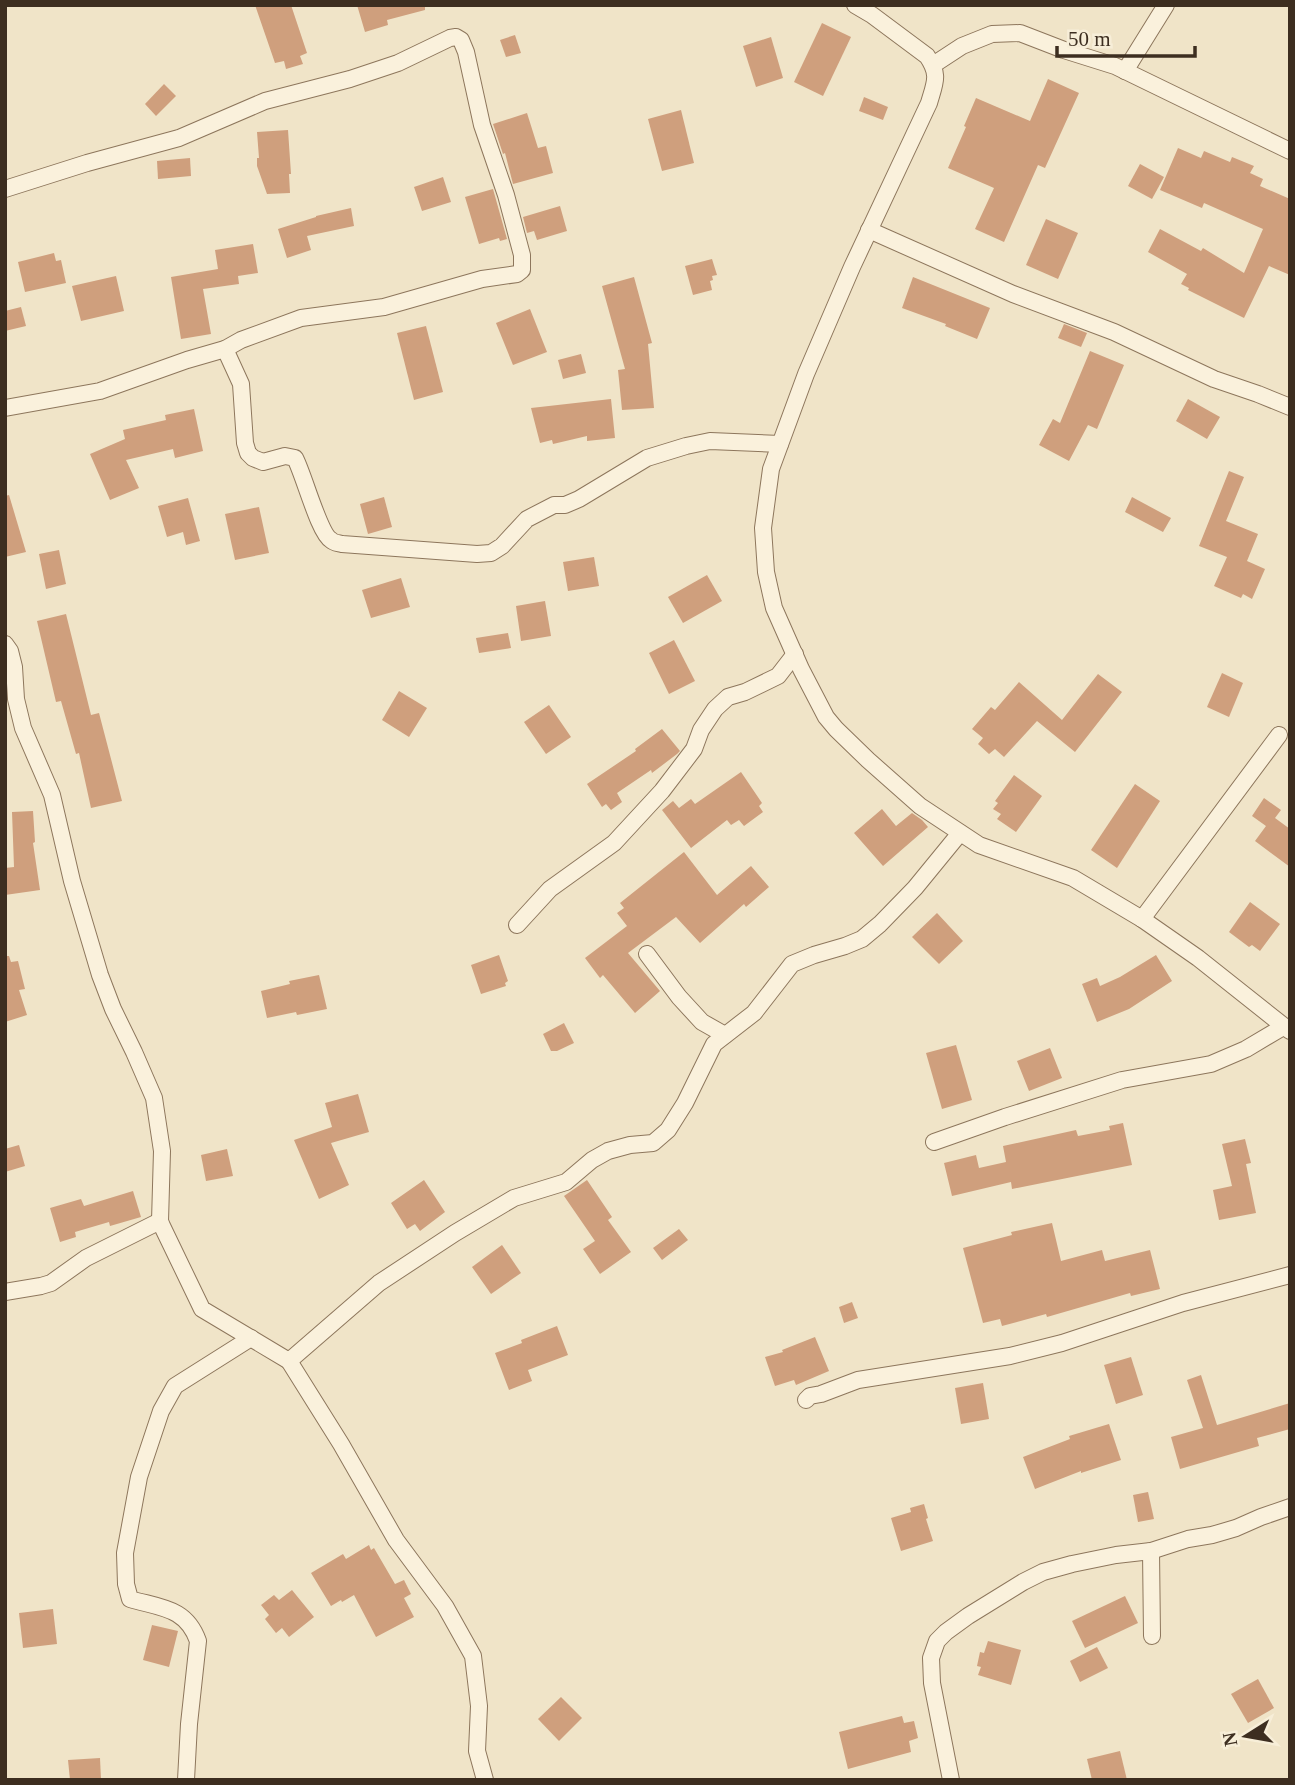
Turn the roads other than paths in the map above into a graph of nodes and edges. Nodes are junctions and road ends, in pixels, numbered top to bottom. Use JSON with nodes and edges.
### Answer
{"nodes":[{"id":1,"x":855,"y":5,"type":"edge"},
{"id":2,"x":1166,"y":5,"type":"edge"},
{"id":3,"x":877,"y":10,"type":"edge"},
{"id":4,"x":933,"y":65,"type":"junction"},
{"id":5,"x":1125,"y":71,"type":"junction"},
{"id":6,"x":1290,"y":151,"type":"edge"},
{"id":7,"x":5,"y":189,"type":"edge"},
{"id":8,"x":869,"y":230,"type":"junction"},
{"id":9,"x":225,"y":349,"type":"junction"},
{"id":10,"x":1290,"y":407,"type":"edge"},
{"id":11,"x":5,"y":408,"type":"edge"},
{"id":12,"x":780,"y":444,"type":"junction"},
{"id":13,"x":5,"y":643,"type":"edge"},
{"id":14,"x":794,"y":654,"type":"junction"},
{"id":15,"x":1279,"y":735,"type":"dead end"},
{"id":16,"x":960,"y":833,"type":"junction"},
{"id":17,"x":1142,"y":919,"type":"junction"},
{"id":18,"x":517,"y":925,"type":"dead end"},
{"id":19,"x":648,"y":954,"type":"dead end"},
{"id":20,"x":1286,"y":1029,"type":"edge"},
{"id":21,"x":724,"y":1035,"type":"junction"},
{"id":22,"x":934,"y":1142,"type":"dead end"},
{"id":23,"x":160,"y":1221,"type":"junction"},
{"id":24,"x":1290,"y":1275,"type":"edge"},
{"id":25,"x":5,"y":1292,"type":"edge"},
{"id":26,"x":251,"y":1339,"type":"junction"},
{"id":27,"x":289,"y":1361,"type":"junction"},
{"id":28,"x":806,"y":1400,"type":"dead end"},
{"id":29,"x":1290,"y":1507,"type":"edge"},
{"id":30,"x":1151,"y":1551,"type":"junction"},
{"id":31,"x":1152,"y":1636,"type":"dead end"},
{"id":32,"x":186,"y":1780,"type":"edge"},
{"id":33,"x":485,"y":1780,"type":"edge"},
{"id":34,"x":950,"y":1780,"type":"edge"}],
"edges":[{"from":1,"to":3,"type":"street"},
{"from":2,"to":5,"type":"street"},
{"from":3,"to":4,"type":"street"},
{"from":4,"to":5,"type":"street"},
{"from":4,"to":8,"type":"street"},
{"from":5,"to":6,"type":"street"},
{"from":7,"to":9,"type":"street"},
{"from":8,"to":10,"type":"street"},
{"from":8,"to":12,"type":"street"},
{"from":9,"to":11,"type":"street"},
{"from":9,"to":12,"type":"street"},
{"from":12,"to":14,"type":"street"},
{"from":13,"to":23,"type":"street"},
{"from":14,"to":16,"type":"street"},
{"from":14,"to":18,"type":"street"},
{"from":15,"to":17,"type":"street"},
{"from":16,"to":17,"type":"street"},
{"from":16,"to":21,"type":"street"},
{"from":17,"to":20,"type":"street"},
{"from":19,"to":21,"type":"street"},
{"from":20,"to":22,"type":"street"},
{"from":21,"to":27,"type":"street"},
{"from":23,"to":25,"type":"street"},
{"from":23,"to":26,"type":"street"},
{"from":24,"to":28,"type":"street"},
{"from":26,"to":27,"type":"street"},
{"from":26,"to":32,"type":"street"},
{"from":27,"to":33,"type":"street"},
{"from":29,"to":30,"type":"street"},
{"from":30,"to":31,"type":"street"},
{"from":30,"to":34,"type":"street"}]}
